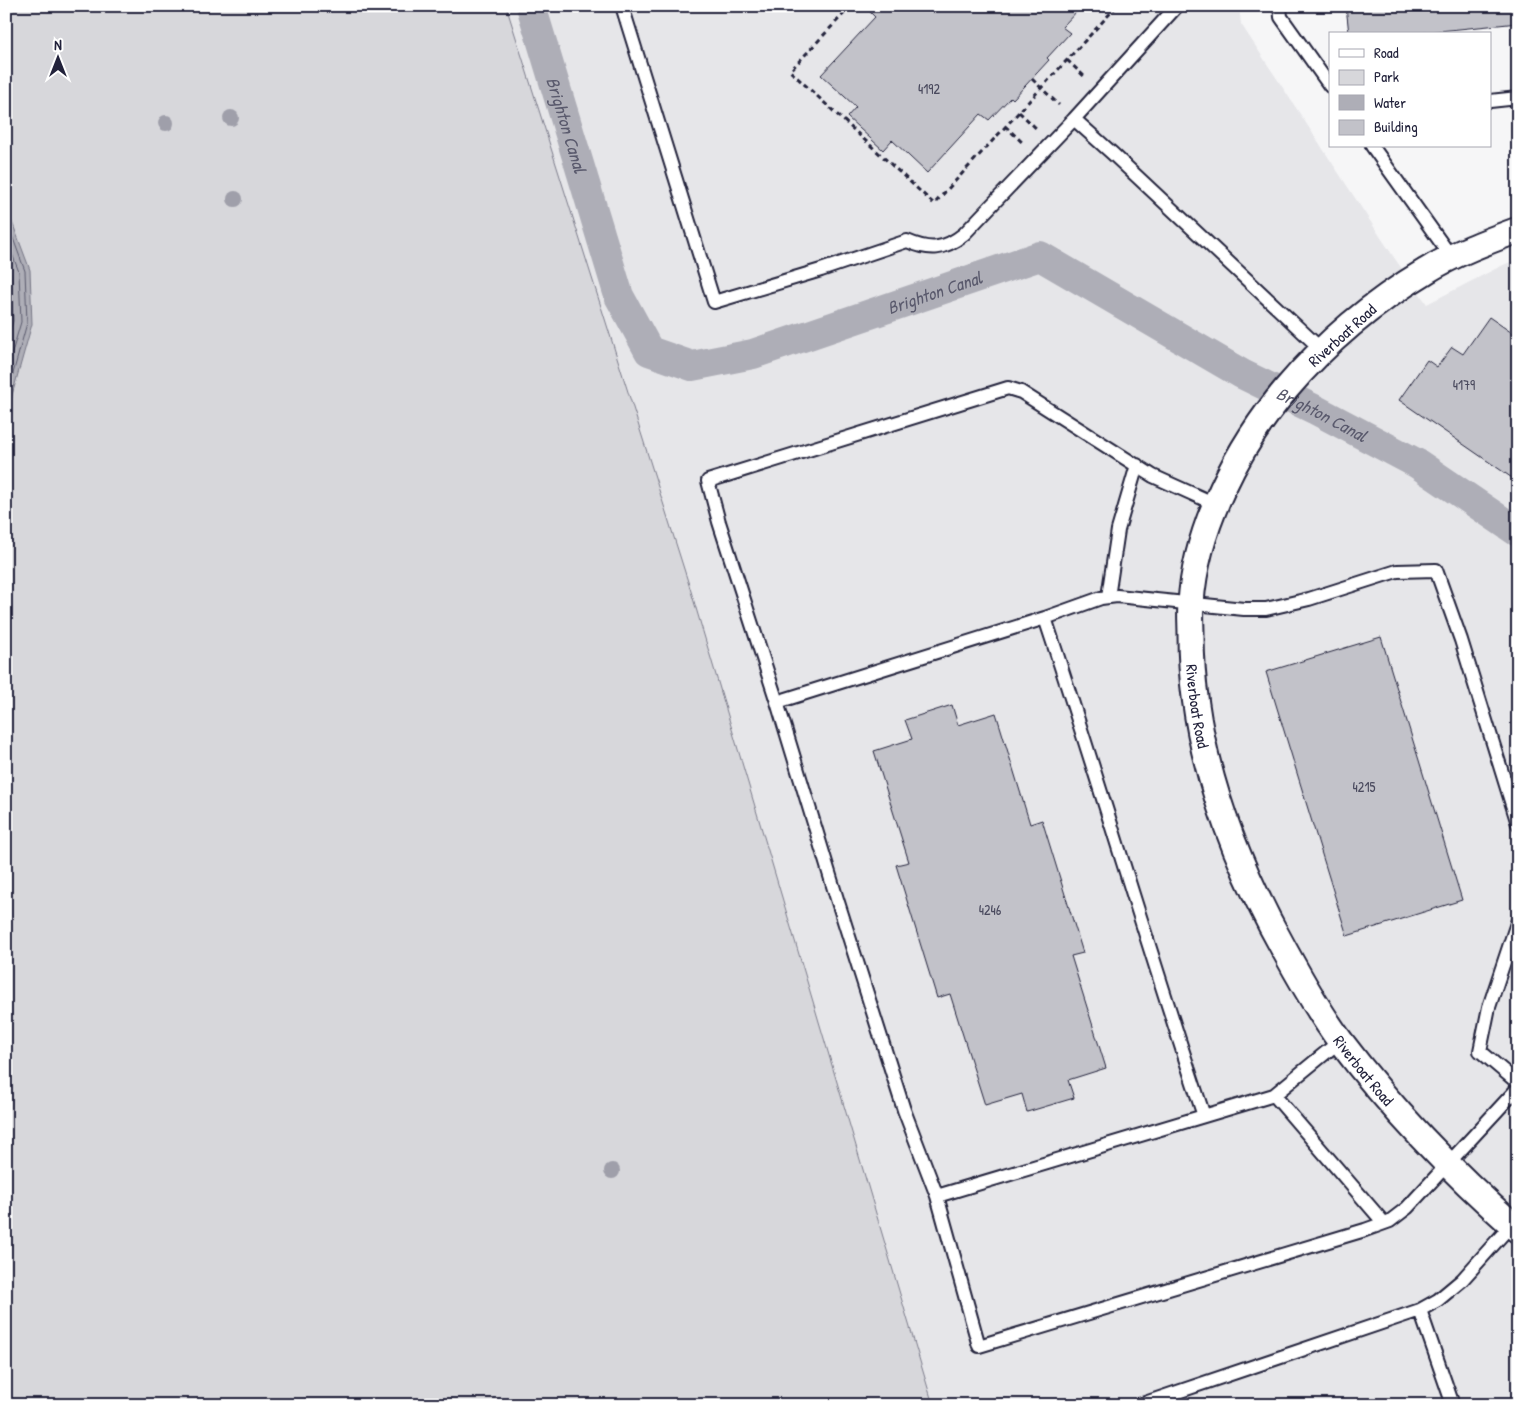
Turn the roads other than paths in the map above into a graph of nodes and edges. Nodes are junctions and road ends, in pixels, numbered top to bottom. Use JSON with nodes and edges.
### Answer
{"nodes":[{"id":1,"x":622,"y":6,"type":"edge"},
{"id":2,"x":1177,"y":6,"type":"edge"},
{"id":3,"x":1280,"y":6,"type":"edge"},
{"id":4,"x":1329,"y":85,"type":"edge"},
{"id":5,"x":1518,"y":98,"type":"edge"},
{"id":6,"x":1492,"y":101,"type":"edge"},
{"id":7,"x":1074,"y":119,"type":"junction"},
{"id":8,"x":1373,"y":148,"type":"edge"},
{"id":9,"x":1518,"y":230,"type":"edge"},
{"id":10,"x":1452,"y":258,"type":"junction"},
{"id":11,"x":1322,"y":350,"type":"junction"},
{"id":12,"x":1137,"y":465,"type":"junction"},
{"id":13,"x":1215,"y":504,"type":"junction"},
{"id":14,"x":1108,"y":597,"type":"junction"},
{"id":15,"x":1191,"y":603,"type":"junction"},
{"id":16,"x":1044,"y":618,"type":"junction"},
{"id":17,"x":777,"y":702,"type":"junction"},
{"id":18,"x":1518,"y":824,"type":"edge"},
{"id":19,"x":1518,"y":920,"type":"edge"},
{"id":20,"x":1340,"y":1040,"type":"junction"},
{"id":21,"x":1518,"y":1082,"type":"edge"},
{"id":22,"x":1518,"y":1088,"type":"edge"},
{"id":23,"x":1274,"y":1095,"type":"junction"},
{"id":24,"x":1204,"y":1116,"type":"junction"},
{"id":25,"x":1447,"y":1165,"type":"junction"},
{"id":26,"x":937,"y":1196,"type":"junction"},
{"id":27,"x":1384,"y":1223,"type":"junction"},
{"id":28,"x":1515,"y":1227,"type":"edge"},
{"id":29,"x":1420,"y":1310,"type":"junction"},
{"id":30,"x":1139,"y":1405,"type":"edge"},
{"id":31,"x":1453,"y":1405,"type":"edge"}],
"edges":[{"from":1,"to":7,"type":"lane"},
{"from":2,"to":7,"type":"lane"},
{"from":3,"to":4,"type":"lane"},
{"from":5,"to":6,"type":"lane"},
{"from":7,"to":11,"type":"lane"},
{"from":8,"to":10,"type":"lane"},
{"from":9,"to":10,"type":"street","name":"Riverboat Road"},
{"from":10,"to":11,"type":"street","name":"Riverboat Road"},
{"from":11,"to":13,"type":"street","name":"Riverboat Road"},
{"from":12,"to":13,"type":"lane"},
{"from":12,"to":14,"type":"lane"},
{"from":12,"to":17,"type":"lane"},
{"from":13,"to":15,"type":"street","name":"Riverboat Road"},
{"from":14,"to":15,"type":"lane"},
{"from":14,"to":16,"type":"lane"},
{"from":15,"to":18,"type":"lane"},
{"from":15,"to":20,"type":"street","name":"Riverboat Road"},
{"from":16,"to":17,"type":"lane"},
{"from":16,"to":24,"type":"lane"},
{"from":17,"to":26,"type":"lane"},
{"from":19,"to":21,"type":"lane"},
{"from":20,"to":23,"type":"lane"},
{"from":20,"to":25,"type":"street","name":"Riverboat Road"},
{"from":22,"to":25,"type":"lane"},
{"from":23,"to":24,"type":"lane"},
{"from":23,"to":27,"type":"lane"},
{"from":24,"to":26,"type":"lane"},
{"from":25,"to":27,"type":"lane"},
{"from":25,"to":28,"type":"street","name":"Riverboat Road"},
{"from":26,"to":27,"type":"lane"},
{"from":28,"to":29,"type":"lane"},
{"from":29,"to":30,"type":"lane"},
{"from":29,"to":31,"type":"lane"}]}
